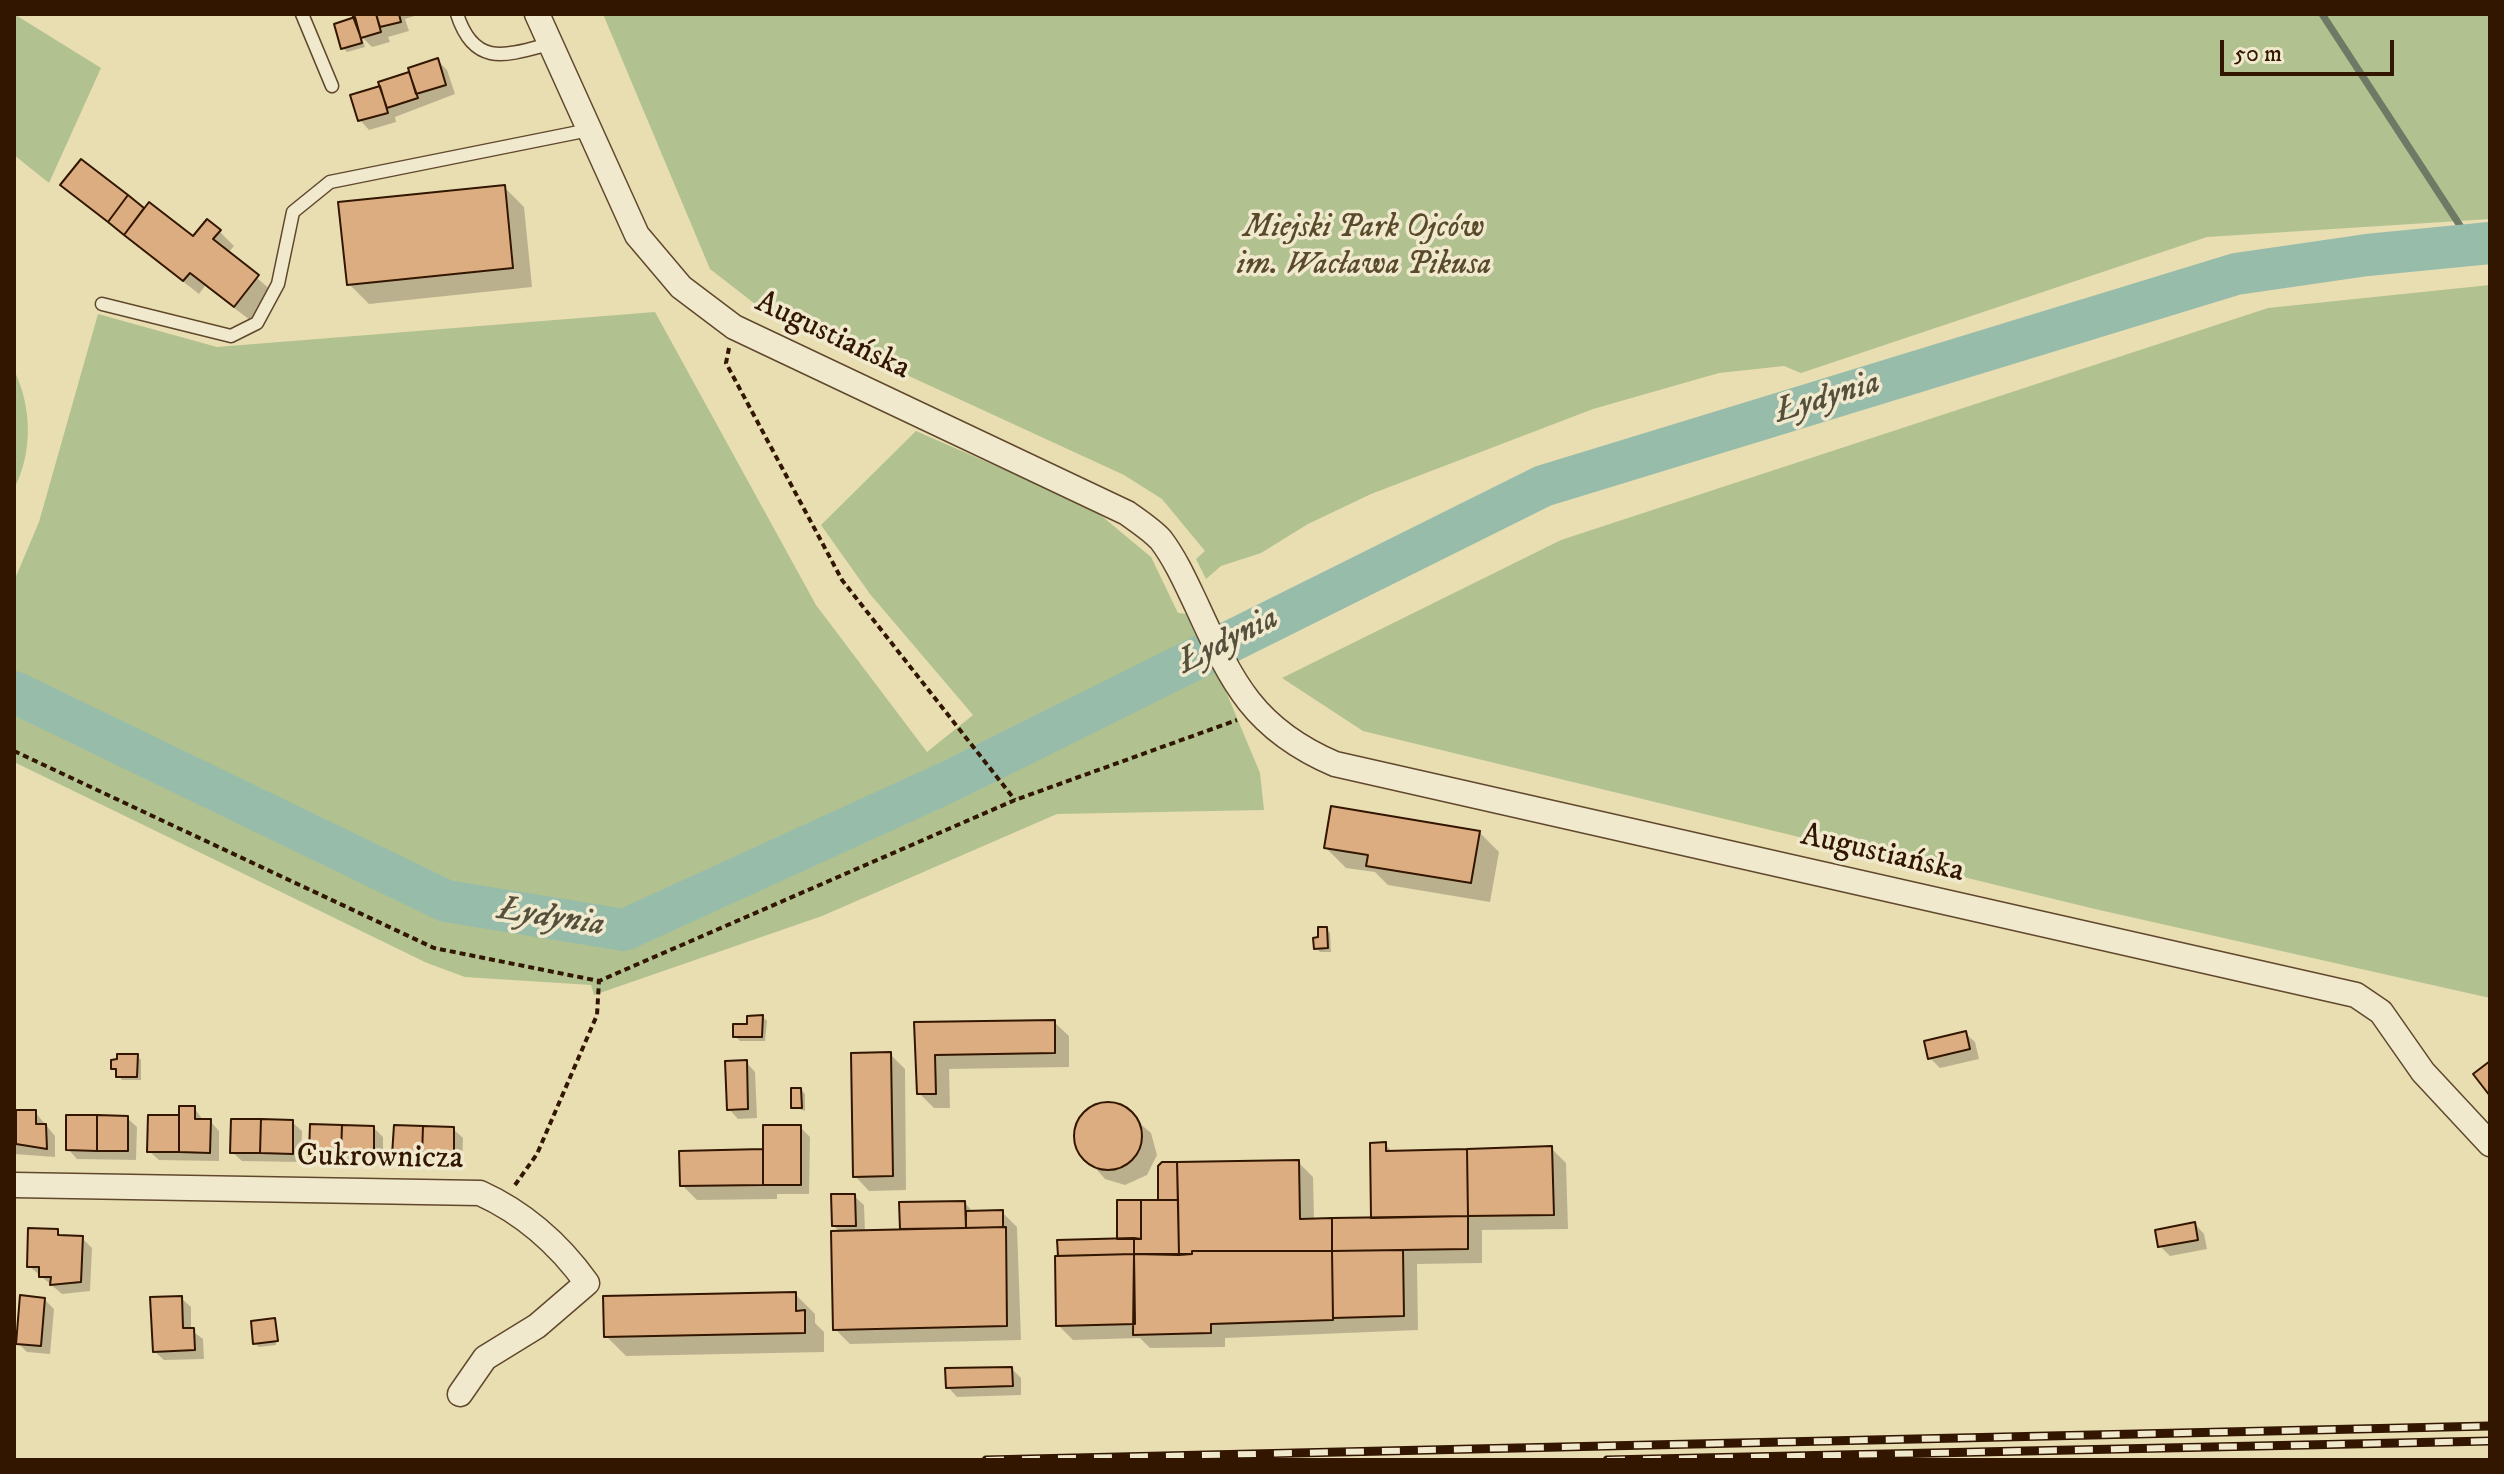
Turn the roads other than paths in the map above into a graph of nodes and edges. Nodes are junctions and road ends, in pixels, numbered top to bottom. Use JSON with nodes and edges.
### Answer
{"nodes":[{"id":1,"x":457,"y":14,"type":"edge"},
{"id":2,"x":305,"y":15,"type":"edge"},
{"id":3,"x":545,"y":24,"type":"edge"},
{"id":4,"x":332,"y":86,"type":"dead end"},
{"id":5,"x":589,"y":130,"type":"junction"},
{"id":6,"x":102,"y":304,"type":"dead end"},
{"id":7,"x":2490,"y":1144,"type":"edge"},
{"id":8,"x":14,"y":1185,"type":"edge"},
{"id":9,"x":460,"y":1394,"type":"dead end"}],
"edges":[{"from":1,"to":3,"type":"lane"},
{"from":2,"to":4,"type":"lane"},
{"from":3,"to":5,"type":"street","name":"Augustiańska"},
{"from":5,"to":6,"type":"lane"},
{"from":5,"to":7,"type":"street","name":"Augustiańska"},
{"from":8,"to":9,"type":"street","name":"Cukrownicza"}]}
